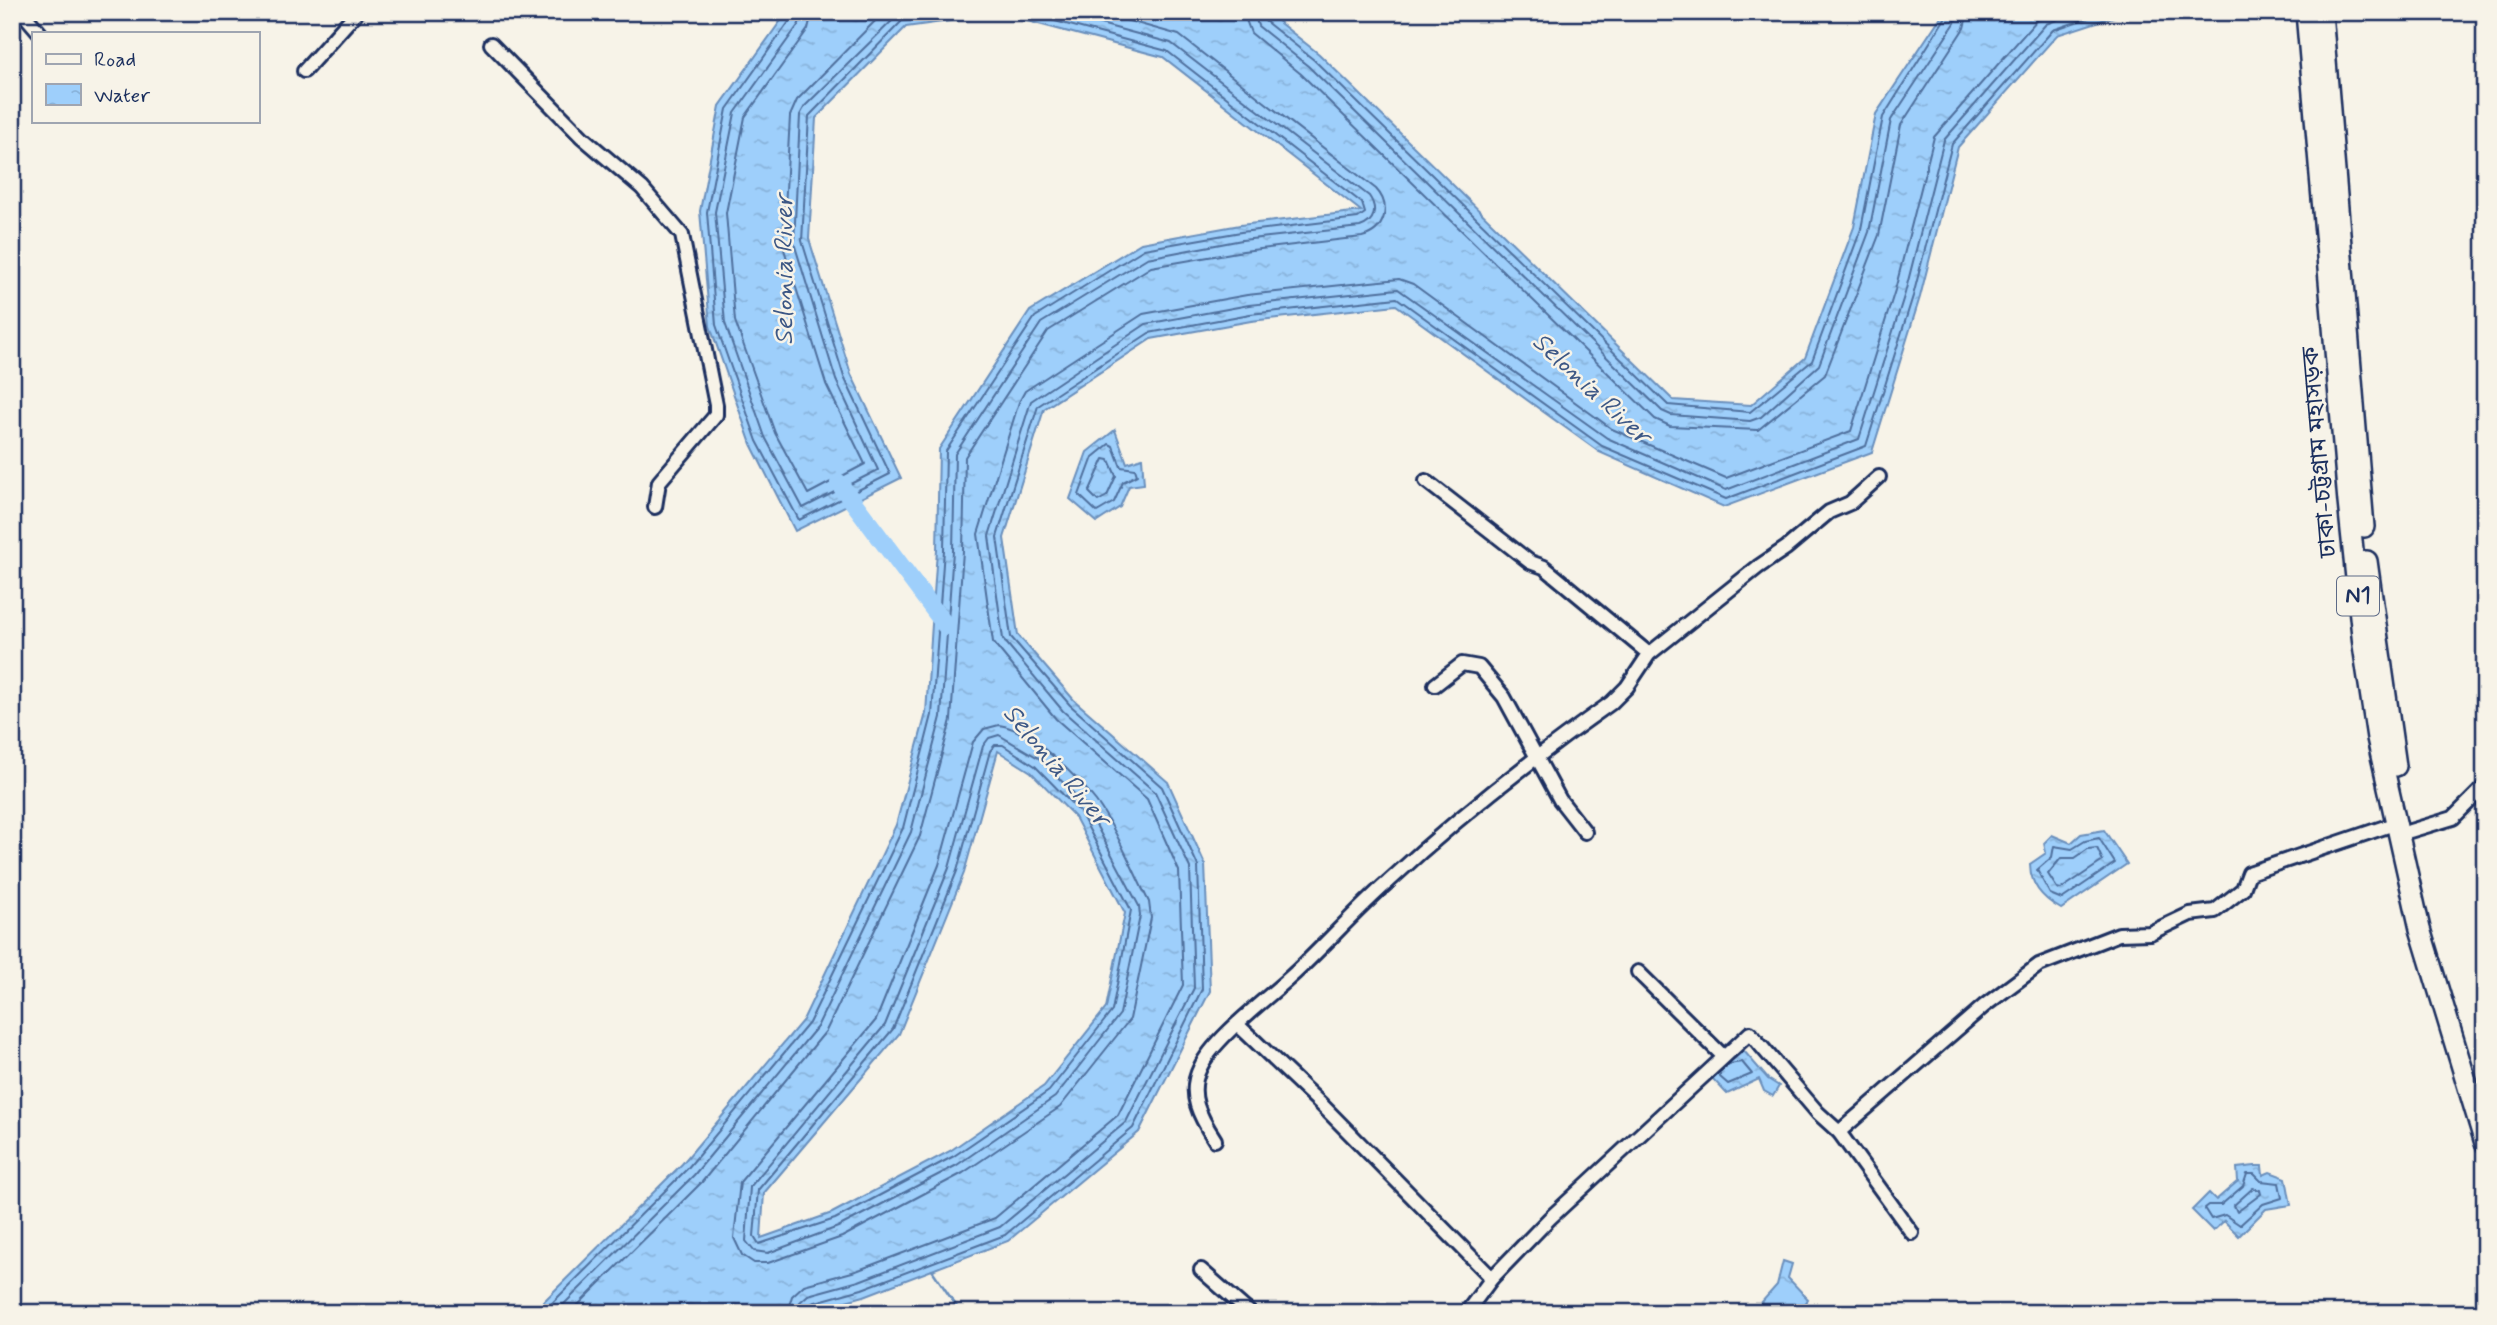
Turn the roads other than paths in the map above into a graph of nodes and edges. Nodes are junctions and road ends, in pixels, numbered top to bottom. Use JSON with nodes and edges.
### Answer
{"nodes":[{"id":1,"x":22,"y":12,"type":"edge"},
{"id":2,"x":357,"y":12,"type":"edge"},
{"id":3,"x":2305,"y":12,"type":"edge"},
{"id":4,"x":2322,"y":12,"type":"edge"},
{"id":5,"x":39,"y":32,"type":"edge"},
{"id":6,"x":2316,"y":36,"type":"junction"},
{"id":7,"x":491,"y":44,"type":"dead end"},
{"id":8,"x":303,"y":71,"type":"dead end"},
{"id":9,"x":1879,"y":477,"type":"dead end"},
{"id":10,"x":1426,"y":481,"type":"dead end"},
{"id":11,"x":655,"y":507,"type":"dead end"},
{"id":12,"x":1649,"y":653,"type":"junction"},
{"id":13,"x":1435,"y":685,"type":"dead end"},
{"id":14,"x":1535,"y":757,"type":"junction"},
{"id":15,"x":2485,"y":786,"type":"edge"},
{"id":16,"x":2403,"y":827,"type":"junction"},
{"id":17,"x":1585,"y":832,"type":"dead end"},
{"id":18,"x":1638,"y":972,"type":"dead end"},
{"id":19,"x":1238,"y":1025,"type":"junction"},
{"id":20,"x":1722,"y":1055,"type":"junction"},
{"id":21,"x":2485,"y":1098,"type":"edge"},
{"id":22,"x":1839,"y":1132,"type":"junction"},
{"id":23,"x":1216,"y":1140,"type":"dead end"},
{"id":24,"x":2485,"y":1143,"type":"edge"},
{"id":25,"x":1912,"y":1233,"type":"dead end"},
{"id":26,"x":1201,"y":1270,"type":"dead end"},
{"id":27,"x":1492,"y":1278,"type":"junction"},
{"id":28,"x":1473,"y":1311,"type":"edge"},
{"id":29,"x":1250,"y":1313,"type":"edge"}],
"edges":[{"from":1,"to":5,"type":"street"},
{"from":2,"to":8,"type":"street"},
{"from":3,"to":6,"type":"highway","number":"N1"},
{"from":4,"to":6,"type":"highway","name":"ঢাকা-চট্টগ্রাম মহাসড়ক","number":"N1"},
{"from":6,"to":16,"type":"highway","name":"ঢাকা-চট্টগ্রাম মহাসড়ক","number":"N1"},
{"from":7,"to":11,"type":"street"},
{"from":9,"to":12,"type":"street"},
{"from":10,"to":12,"type":"street"},
{"from":12,"to":14,"type":"street"},
{"from":13,"to":14,"type":"street"},
{"from":14,"to":17,"type":"street"},
{"from":14,"to":19,"type":"street"},
{"from":15,"to":16,"type":"street"},
{"from":16,"to":21,"type":"highway","name":"ঢাকা-চট্টগ্রাম মহাসড়ক","number":"N1"},
{"from":16,"to":22,"type":"street"},
{"from":16,"to":24,"type":"highway","name":"ঢাকা-চট্টগ্রাম মহাসড়ক","number":"N1"},
{"from":18,"to":20,"type":"street"},
{"from":19,"to":23,"type":"street"},
{"from":19,"to":27,"type":"street"},
{"from":20,"to":22,"type":"street"},
{"from":20,"to":27,"type":"street"},
{"from":22,"to":25,"type":"street"},
{"from":26,"to":29,"type":"street"},
{"from":27,"to":28,"type":"street"}]}
